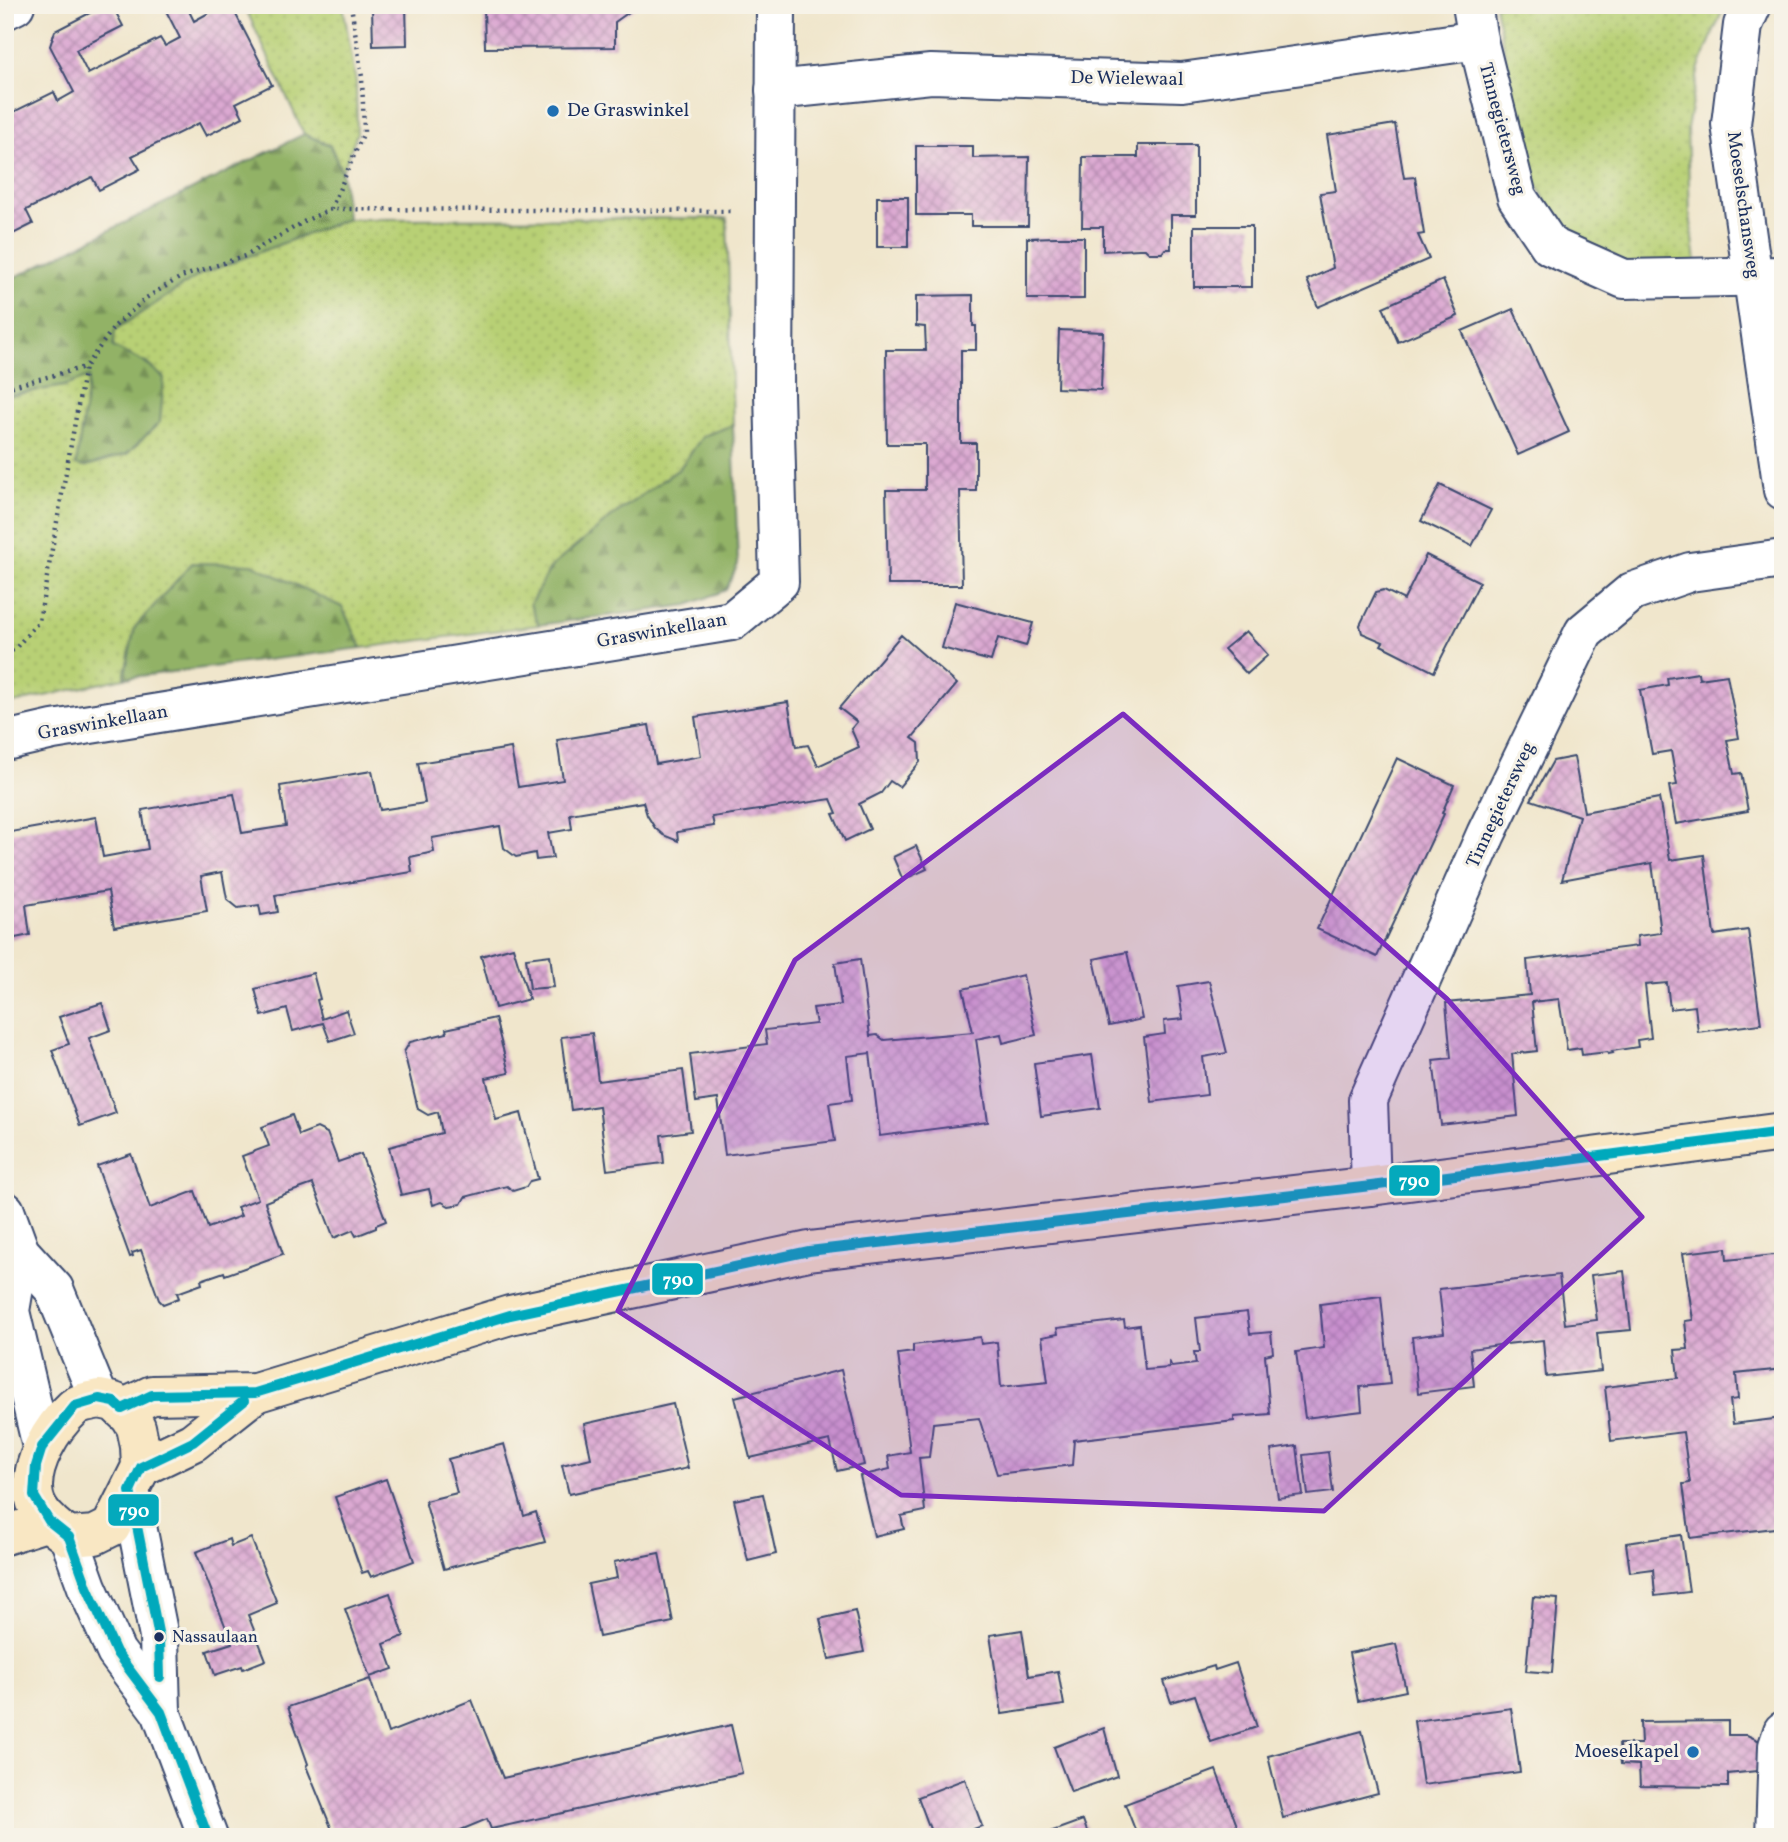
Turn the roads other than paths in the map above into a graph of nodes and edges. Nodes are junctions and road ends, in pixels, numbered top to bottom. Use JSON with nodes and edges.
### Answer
{"nodes":[{"id":1,"x":15,"y":5,"type":"edge"},
{"id":2,"x":776,"y":5,"type":"edge"},
{"id":3,"x":1752,"y":5,"type":"edge"},
{"id":4,"x":5,"y":10,"type":"edge"},
{"id":5,"x":1475,"y":23,"type":"edge"},
{"id":6,"x":775,"y":90,"type":"junction"},
{"id":7,"x":1768,"y":277,"type":"edge"},
{"id":8,"x":1783,"y":490,"type":"edge"},
{"id":9,"x":1783,"y":559,"type":"edge"},
{"id":10,"x":5,"y":741,"type":"edge"},
{"id":11,"x":1783,"y":1132,"type":"edge"},
{"id":12,"x":1371,"y":1186,"type":"junction"},
{"id":13,"x":5,"y":1211,"type":"edge"},
{"id":14,"x":20,"y":1252,"type":"junction"},
{"id":15,"x":255,"y":1393,"type":"junction"},
{"id":16,"x":110,"y":1404,"type":"junction"},
{"id":17,"x":28,"y":1464,"type":"edge"},
{"id":18,"x":135,"y":1479,"type":"junction"},
{"id":19,"x":59,"y":1529,"type":"junction"},
{"id":20,"x":5,"y":1535,"type":"edge"},
{"id":21,"x":161,"y":1712,"type":"junction"},
{"id":22,"x":1783,"y":1731,"type":"edge"},
{"id":23,"x":208,"y":1837,"type":"edge"},
{"id":24,"x":1776,"y":1837,"type":"edge"}],
"edges":[{"from":1,"to":4,"type":"street"},
{"from":2,"to":6,"type":"street","name":"Graswinkellaan"},
{"from":3,"to":7,"type":"street","name":"Moeselschansweg"},
{"from":5,"to":6,"type":"street","name":"De Wielewaal"},
{"from":5,"to":7,"type":"street","name":"Tinnegietersweg"},
{"from":6,"to":10,"type":"street","name":"Graswinkellaan"},
{"from":7,"to":8,"type":"street","name":"Moeselschansweg"},
{"from":9,"to":12,"type":"street","name":"Tinnegietersweg"},
{"from":11,"to":12,"type":"street"},
{"from":12,"to":15,"type":"street"},
{"from":13,"to":14,"type":"street"},
{"from":14,"to":16,"type":"street"},
{"from":14,"to":17,"type":"street"},
{"from":15,"to":16,"type":"street"},
{"from":15,"to":18,"type":"street"},
{"from":16,"to":17,"type":"street"},
{"from":16,"to":18,"type":"street"},
{"from":17,"to":19,"type":"street"},
{"from":18,"to":19,"type":"street"},
{"from":18,"to":21,"type":"street"},
{"from":19,"to":20,"type":"street"},
{"from":19,"to":21,"type":"street"},
{"from":21,"to":23,"type":"street"},
{"from":22,"to":24,"type":"street"}]}
